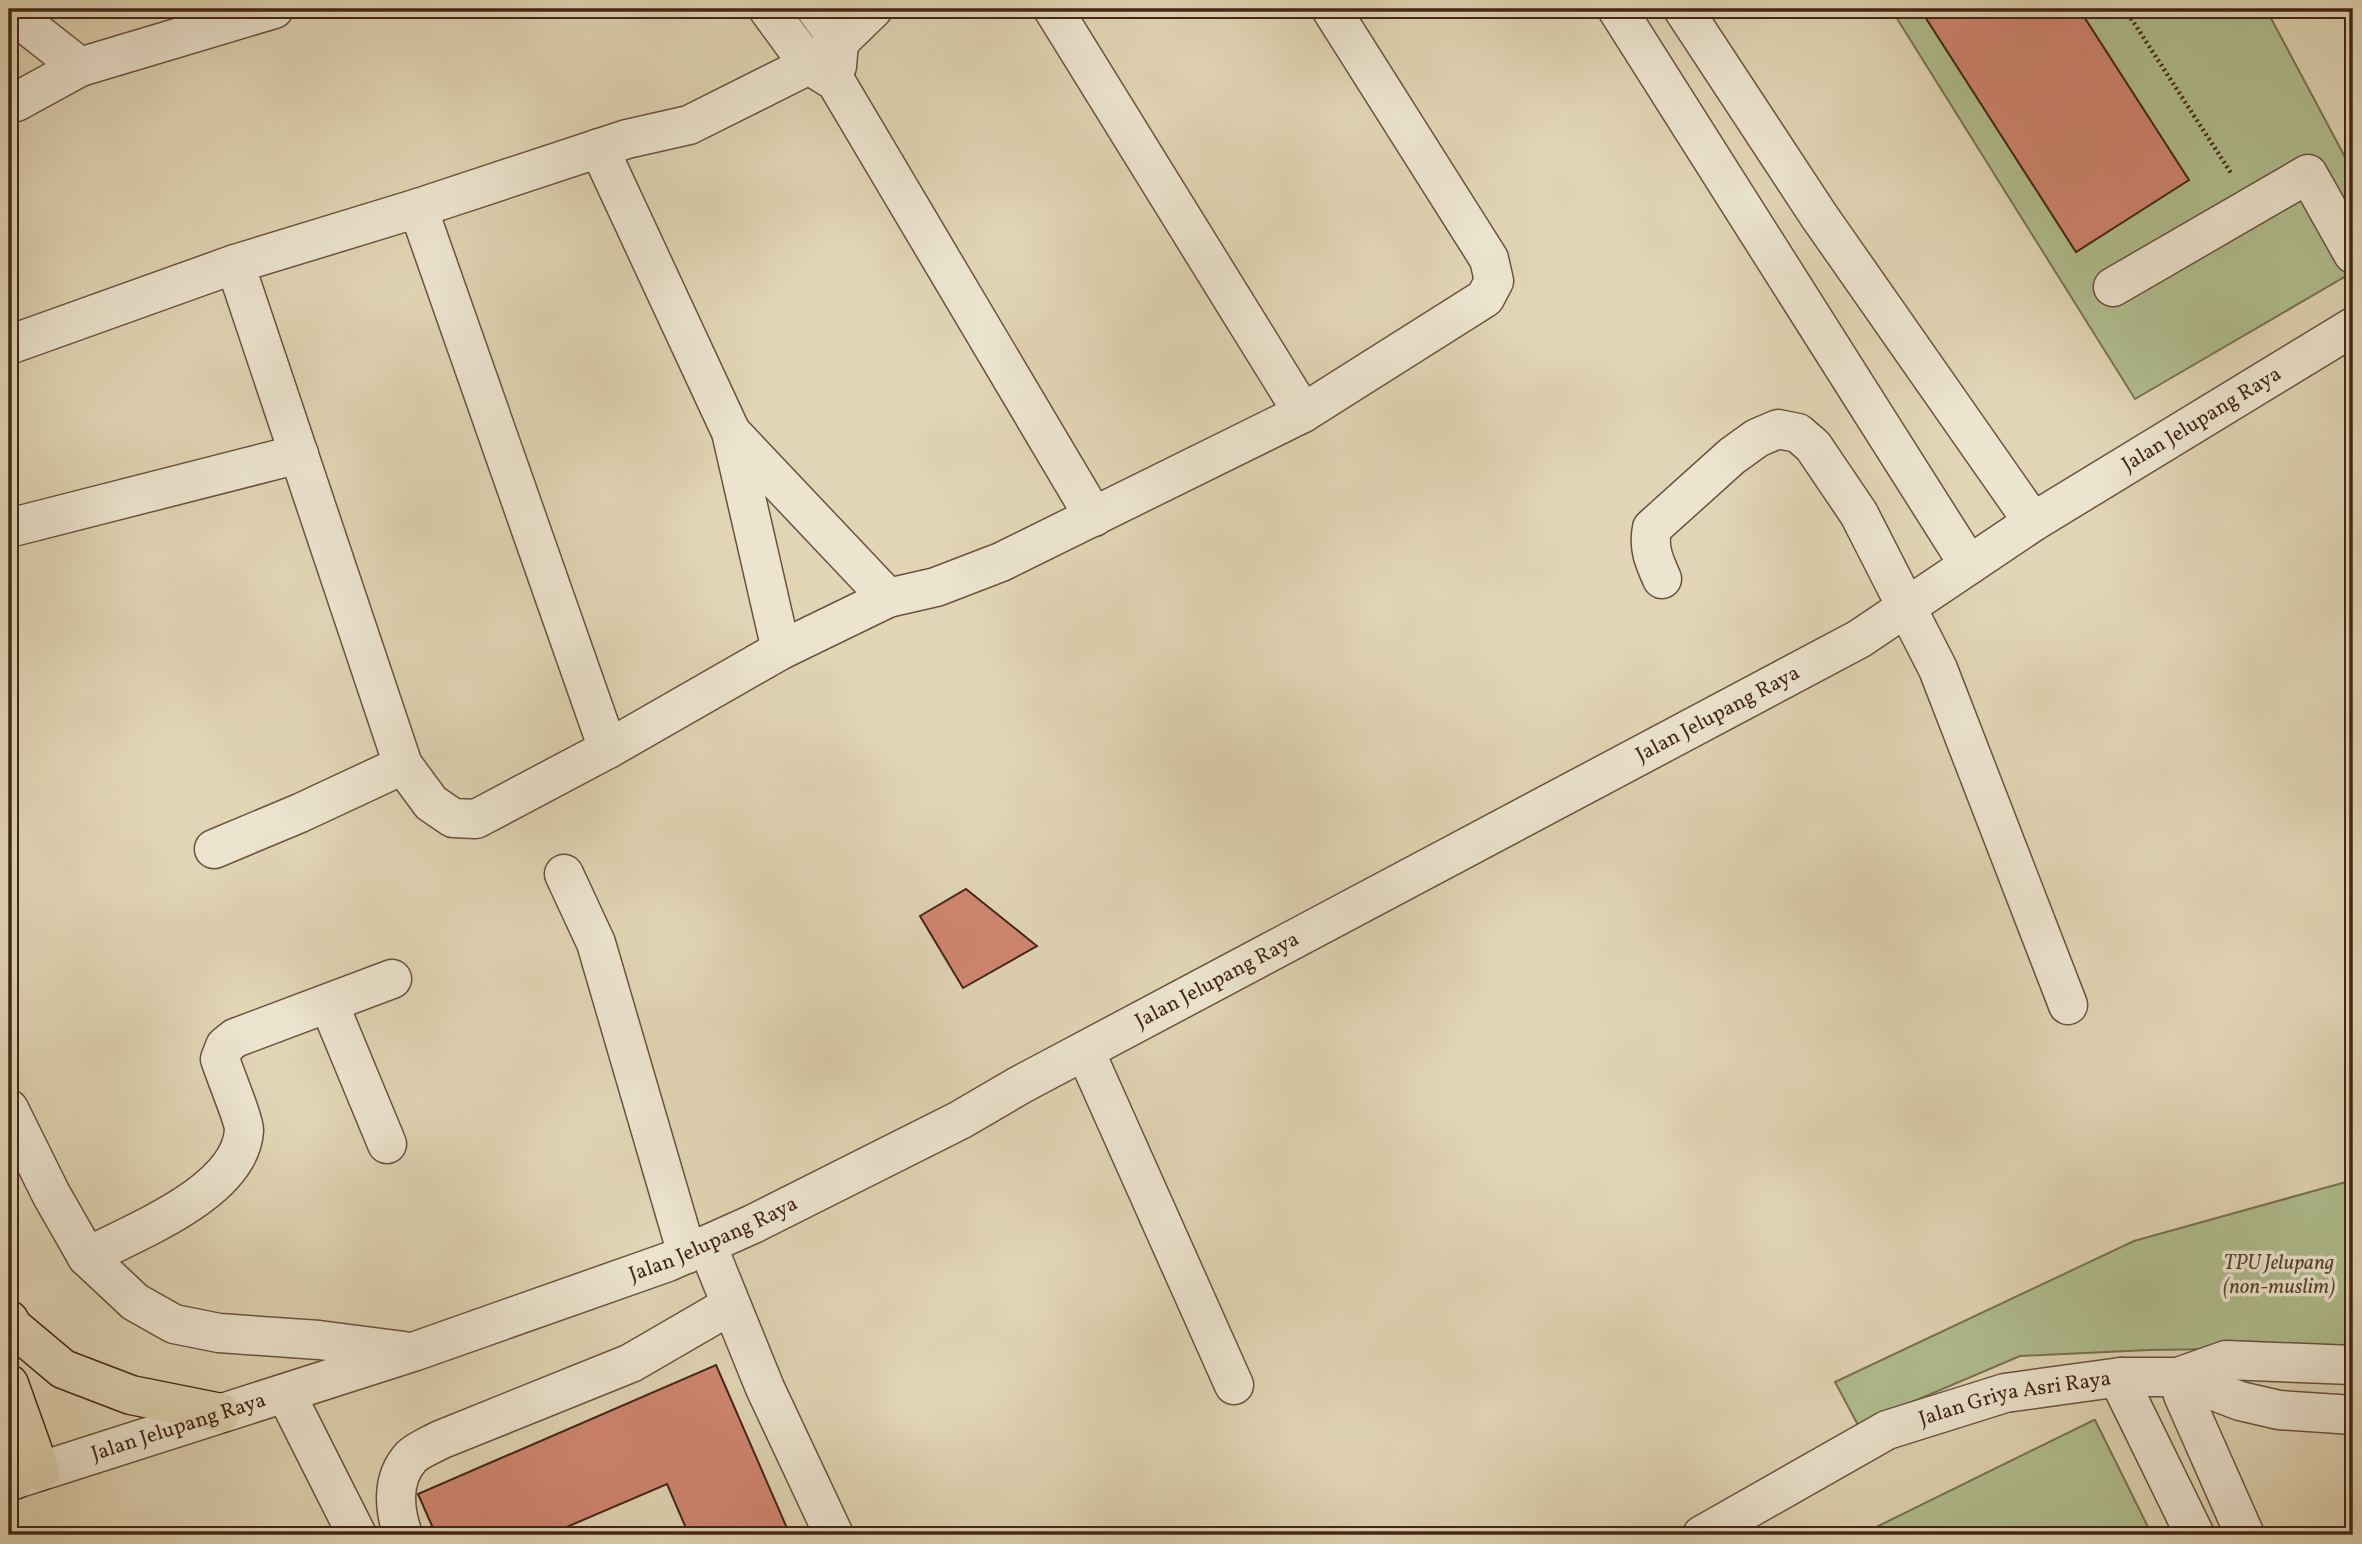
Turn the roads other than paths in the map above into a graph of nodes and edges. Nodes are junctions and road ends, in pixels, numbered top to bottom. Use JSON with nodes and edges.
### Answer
{"nodes":[{"id":1,"x":274,"y":9,"type":"edge"},
{"id":2,"x":768,"y":9,"type":"edge"},
{"id":3,"x":816,"y":9,"type":"edge"},
{"id":4,"x":873,"y":9,"type":"edge"},
{"id":5,"x":1053,"y":9,"type":"edge"},
{"id":6,"x":1331,"y":9,"type":"edge"},
{"id":7,"x":1616,"y":9,"type":"edge"},
{"id":8,"x":1684,"y":9,"type":"edge"},
{"id":9,"x":9,"y":10,"type":"edge"},
{"id":10,"x":839,"y":42,"type":"junction"},
{"id":11,"x":80,"y":67,"type":"junction"},
{"id":12,"x":822,"y":74,"type":"junction"},
{"id":13,"x":1742,"y":98,"type":"junction"},
{"id":14,"x":9,"y":100,"type":"edge"},
{"id":15,"x":599,"y":148,"type":"junction"},
{"id":16,"x":1703,"y":148,"type":"junction"},
{"id":17,"x":418,"y":208,"type":"junction"},
{"id":18,"x":2353,"y":254,"type":"edge"},
{"id":19,"x":235,"y":264,"type":"junction"},
{"id":20,"x":2113,"y":287,"type":"dead end"},
{"id":21,"x":2353,"y":327,"type":"edge"},
{"id":22,"x":9,"y":345,"type":"edge"},
{"id":23,"x":1303,"y":413,"type":"junction"},
{"id":24,"x":732,"y":432,"type":"junction"},
{"id":25,"x":299,"y":454,"type":"junction"},
{"id":26,"x":1094,"y":517,"type":"junction"},
{"id":27,"x":2033,"y":522,"type":"junction"},
{"id":28,"x":9,"y":528,"type":"edge"},
{"id":29,"x":1969,"y":565,"type":"junction"},
{"id":30,"x":1662,"y":579,"type":"dead end"},
{"id":31,"x":888,"y":598,"type":"junction"},
{"id":32,"x":1907,"y":606,"type":"junction"},
{"id":33,"x":781,"y":650,"type":"junction"},
{"id":34,"x":608,"y":749,"type":"junction"},
{"id":35,"x":403,"y":765,"type":"junction"},
{"id":36,"x":214,"y":849,"type":"dead end"},
{"id":37,"x":564,"y":874,"type":"dead end"},
{"id":38,"x":392,"y":979,"type":"dead end"},
{"id":39,"x":329,"y":1004,"type":"junction"},
{"id":40,"x":2068,"y":1005,"type":"dead end"},
{"id":41,"x":1085,"y":1051,"type":"junction"},
{"id":42,"x":9,"y":1109,"type":"edge"},
{"id":43,"x":387,"y":1144,"type":"dead end"},
{"id":44,"x":697,"y":1249,"type":"junction"},
{"id":45,"x":87,"y":1257,"type":"junction"},
{"id":46,"x":731,"y":1305,"type":"junction"},
{"id":47,"x":9,"y":1320,"type":"edge"},
{"id":48,"x":413,"y":1352,"type":"junction"},
{"id":49,"x":2353,"y":1365,"type":"edge"},
{"id":50,"x":2121,"y":1377,"type":"junction"},
{"id":51,"x":2178,"y":1377,"type":"junction"},
{"id":52,"x":9,"y":1384,"type":"edge"},
{"id":53,"x":1234,"y":1385,"type":"dead end"},
{"id":54,"x":286,"y":1394,"type":"junction"},
{"id":55,"x":221,"y":1413,"type":"junction"},
{"id":56,"x":2353,"y":1415,"type":"edge"},
{"id":57,"x":18,"y":1474,"type":"edge"},
{"id":58,"x":357,"y":1535,"type":"edge"},
{"id":59,"x":403,"y":1535,"type":"edge"},
{"id":60,"x":834,"y":1535,"type":"edge"},
{"id":61,"x":1702,"y":1535,"type":"edge"},
{"id":62,"x":2195,"y":1535,"type":"edge"},
{"id":63,"x":2245,"y":1535,"type":"edge"}],
"edges":[{"from":1,"to":11,"type":"street"},
{"from":2,"to":12,"type":"street"},
{"from":3,"to":10,"type":"street"},
{"from":4,"to":10,"type":"street"},
{"from":5,"to":23,"type":"street"},
{"from":6,"to":23,"type":"street"},
{"from":7,"to":16,"type":"street"},
{"from":8,"to":13,"type":"street"},
{"from":9,"to":11,"type":"street"},
{"from":10,"to":12,"type":"street"},
{"from":11,"to":14,"type":"street"},
{"from":12,"to":15,"type":"street"},
{"from":12,"to":26,"type":"street"},
{"from":13,"to":16,"type":"street"},
{"from":13,"to":27,"type":"street"},
{"from":15,"to":17,"type":"street"},
{"from":15,"to":24,"type":"street"},
{"from":16,"to":29,"type":"street"},
{"from":17,"to":19,"type":"street"},
{"from":17,"to":34,"type":"street"},
{"from":18,"to":20,"type":"street"},
{"from":19,"to":22,"type":"street"},
{"from":19,"to":25,"type":"street"},
{"from":21,"to":27,"type":"street","name":"Jalan Jelupang Raya"},
{"from":23,"to":26,"type":"street"},
{"from":24,"to":31,"type":"street"},
{"from":24,"to":33,"type":"street"},
{"from":25,"to":28,"type":"street"},
{"from":25,"to":35,"type":"street"},
{"from":26,"to":31,"type":"street"},
{"from":27,"to":29,"type":"street","name":"Jalan Jelupang Raya"},
{"from":29,"to":32,"type":"street","name":"Jalan Jelupang Raya"},
{"from":30,"to":32,"type":"street"},
{"from":31,"to":33,"type":"street"},
{"from":32,"to":40,"type":"street"},
{"from":32,"to":41,"type":"street","name":"Jalan Jelupang Raya"},
{"from":33,"to":34,"type":"street"},
{"from":34,"to":35,"type":"street"},
{"from":35,"to":36,"type":"street"},
{"from":37,"to":44,"type":"street"},
{"from":38,"to":39,"type":"street"},
{"from":39,"to":43,"type":"street"},
{"from":39,"to":45,"type":"street"},
{"from":41,"to":44,"type":"street","name":"Jalan Jelupang Raya"},
{"from":41,"to":53,"type":"street"},
{"from":42,"to":45,"type":"street"},
{"from":44,"to":46,"type":"street"},
{"from":44,"to":48,"type":"street","name":"Jalan Jelupang Raya"},
{"from":45,"to":48,"type":"street"},
{"from":46,"to":59,"type":"street"},
{"from":46,"to":60,"type":"street"},
{"from":47,"to":55,"type":"highway"},
{"from":48,"to":54,"type":"street","name":"Jalan Jelupang Raya"},
{"from":49,"to":51,"type":"street","name":"Jalan Griya Asri Raya"},
{"from":50,"to":51,"type":"street","name":"Jalan Griya Asri Raya"},
{"from":50,"to":61,"type":"street","name":"Jalan Griya Asri Raya"},
{"from":50,"to":62,"type":"street"},
{"from":51,"to":56,"type":"street"},
{"from":51,"to":63,"type":"street"},
{"from":52,"to":57,"type":"highway"},
{"from":54,"to":55,"type":"street","name":"Jalan Jelupang Raya"},
{"from":54,"to":58,"type":"street"},
{"from":55,"to":57,"type":"street","name":"Jalan Jelupang Raya"}]}
